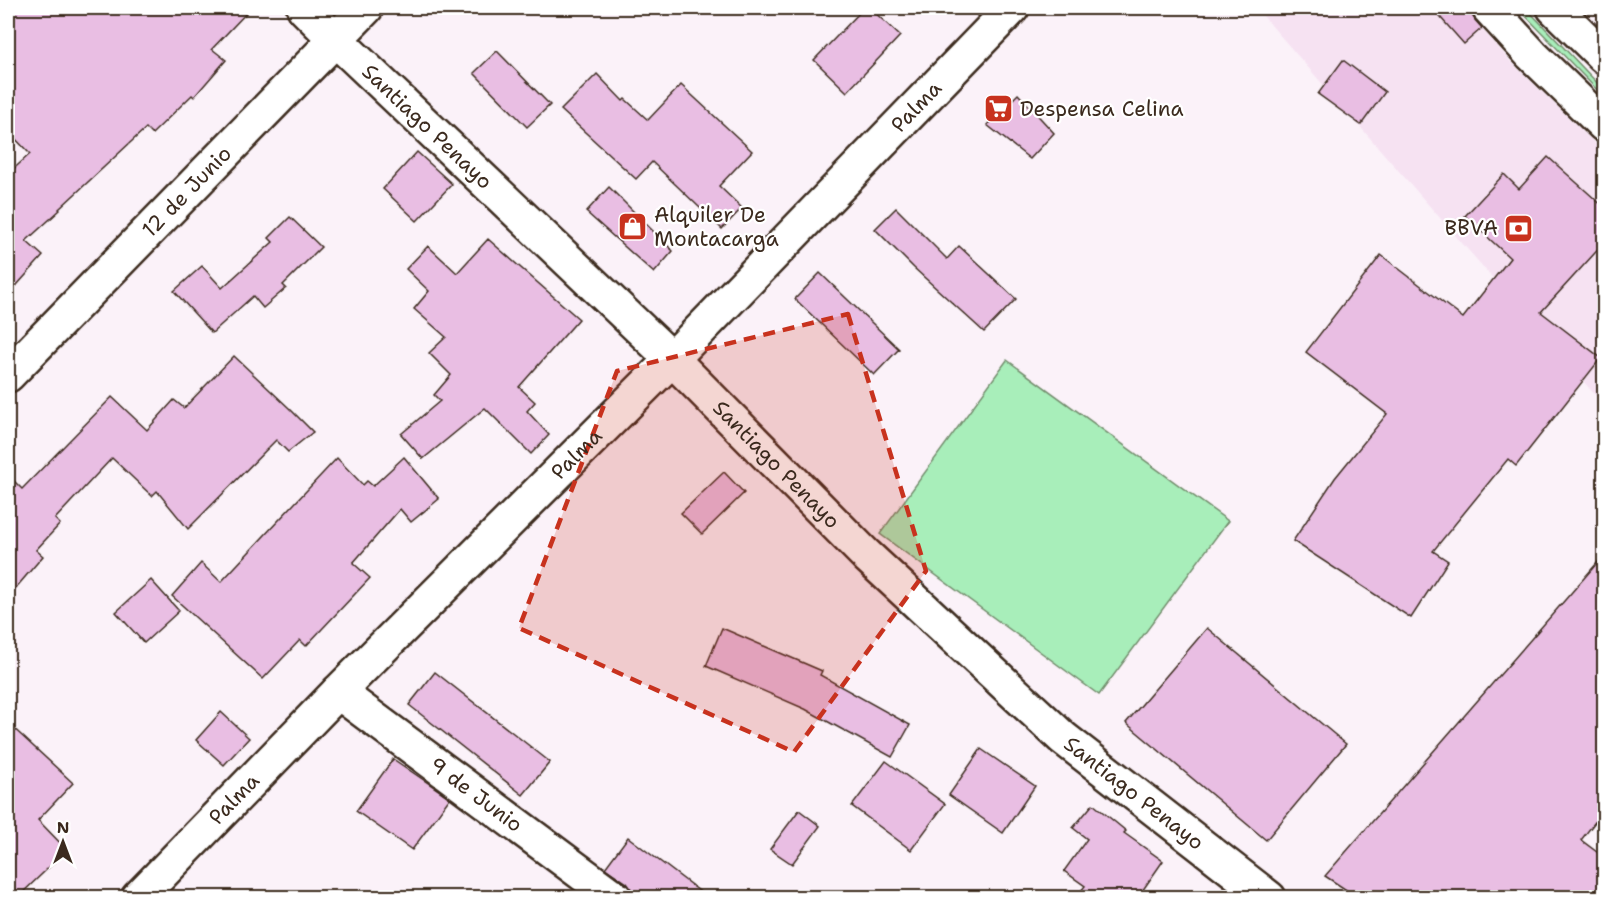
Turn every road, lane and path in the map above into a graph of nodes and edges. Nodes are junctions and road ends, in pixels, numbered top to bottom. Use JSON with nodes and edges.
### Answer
{"nodes":[{"id":1,"x":304,"y":8,"type":"edge"},
{"id":2,"x":366,"y":8,"type":"edge"},
{"id":3,"x":1012,"y":8,"type":"edge"},
{"id":4,"x":1489,"y":8,"type":"edge"},
{"id":5,"x":1554,"y":8,"type":"edge"},
{"id":6,"x":335,"y":39,"type":"junction"},
{"id":7,"x":1605,"y":57,"type":"edge"},
{"id":8,"x":1605,"y":125,"type":"edge"},
{"id":9,"x":672,"y":360,"type":"junction"},
{"id":10,"x":8,"y":375,"type":"edge"},
{"id":11,"x":338,"y":692,"type":"junction"},
{"id":12,"x":138,"y":897,"type":"edge"},
{"id":13,"x":615,"y":897,"type":"edge"},
{"id":14,"x":1269,"y":897,"type":"edge"}],
"edges":[{"from":1,"to":6,"type":"main road","name":"Santiago Penayo"},
{"from":2,"to":6,"type":"main road","name":"12 de Junio"},
{"from":3,"to":9,"type":"main road","name":"Palma"},
{"from":4,"to":8,"type":"main road"},
{"from":5,"to":7,"type":"main road"},
{"from":6,"to":9,"type":"main road","name":"Santiago Penayo"},
{"from":6,"to":10,"type":"main road","name":"12 de Junio"},
{"from":9,"to":11,"type":"main road","name":"Palma"},
{"from":9,"to":14,"type":"main road","name":"Santiago Penayo"},
{"from":11,"to":12,"type":"main road","name":"Palma"},
{"from":11,"to":13,"type":"main road","name":"9 de Junio"}]}
